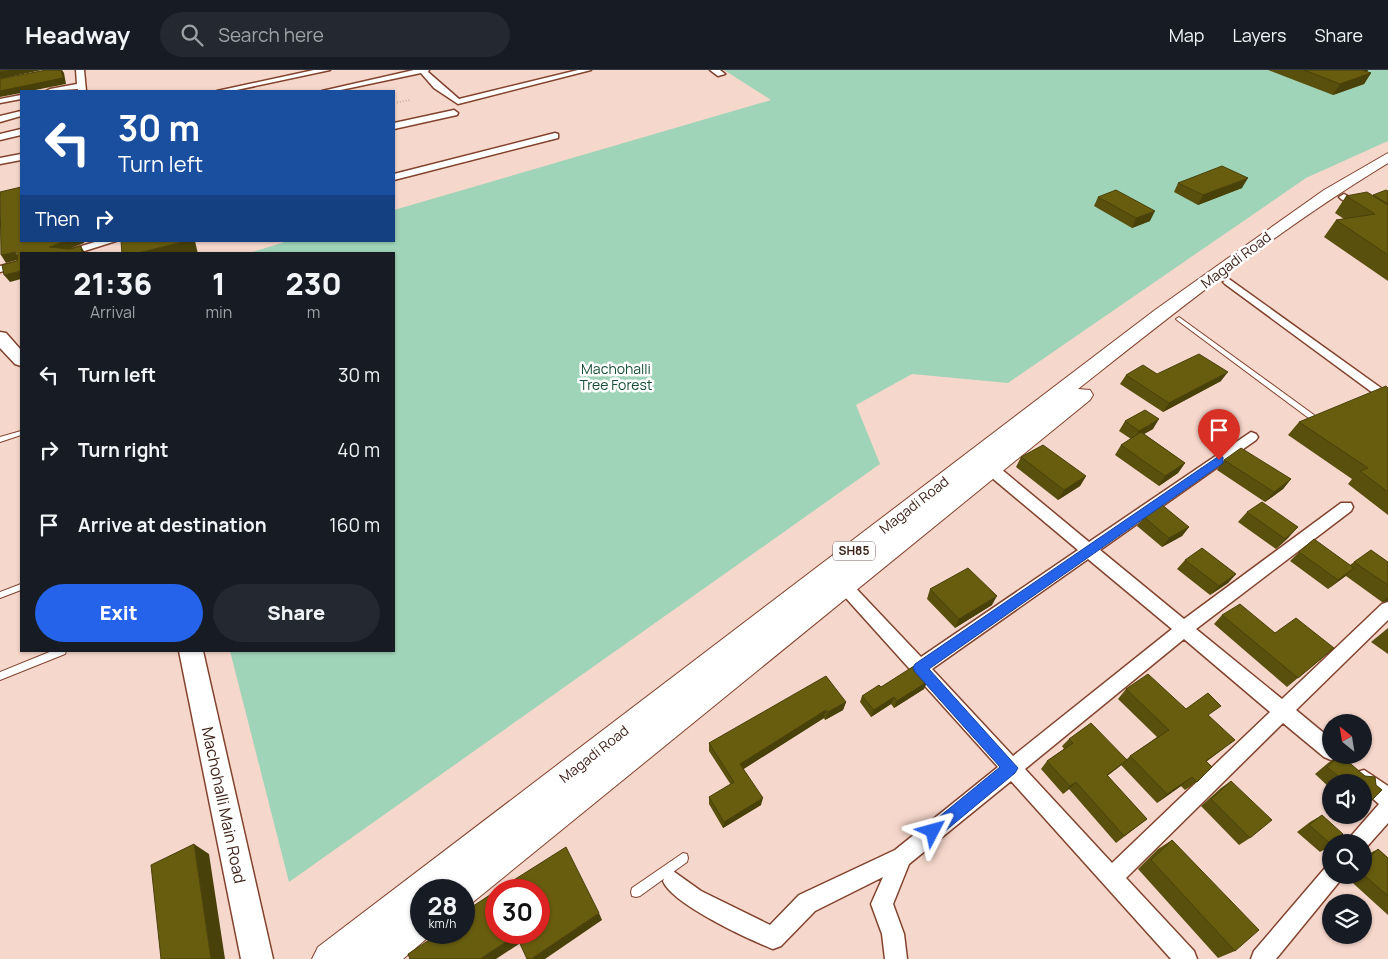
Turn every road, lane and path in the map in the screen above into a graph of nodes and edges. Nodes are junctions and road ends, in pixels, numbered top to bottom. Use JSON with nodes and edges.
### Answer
{"nodes":[{"id":1,"x":80,"y":70,"type":"edge"},
{"id":2,"x":326,"y":70,"type":"edge"},
{"id":3,"x":423,"y":70,"type":"edge"},
{"id":4,"x":587,"y":70,"type":"edge"},
{"id":5,"x":81,"y":88,"type":"edge"},
{"id":6,"x":60,"y":90,"type":"edge"},
{"id":7,"x":226,"y":90,"type":"edge"},
{"id":8,"x":331,"y":90,"type":"edge"},
{"id":9,"x":20,"y":97,"type":"edge"},
{"id":10,"x":0,"y":100,"type":"edge"},
{"id":11,"x":410,"y":100,"type":"dead end"},
{"id":12,"x":395,"y":103,"type":"edge"},
{"id":13,"x":454,"y":112,"type":"dead end"},
{"id":14,"x":20,"y":114,"type":"edge"},
{"id":15,"x":0,"y":119,"type":"edge"},
{"id":16,"x":395,"y":126,"type":"edge"},
{"id":17,"x":20,"y":132,"type":"edge"},
{"id":18,"x":555,"y":136,"type":"dead end"},
{"id":19,"x":0,"y":137,"type":"edge"},
{"id":20,"x":20,"y":157,"type":"edge"},
{"id":21,"x":1388,"y":157,"type":"edge"},
{"id":22,"x":0,"y":162,"type":"edge"},
{"id":23,"x":1388,"y":169,"type":"edge"},
{"id":24,"x":395,"y":177,"type":"edge"},
{"id":25,"x":1344,"y":196,"type":"junction"},
{"id":26,"x":1388,"y":223,"type":"edge"},
{"id":27,"x":114,"y":246,"type":"edge"},
{"id":28,"x":74,"y":252,"type":"edge"},
{"id":29,"x":20,"y":264,"type":"edge"},
{"id":30,"x":0,"y":269,"type":"edge"},
{"id":31,"x":1229,"y":282,"type":"junction"},
{"id":32,"x":1179,"y":319,"type":"junction"},
{"id":33,"x":0,"y":337,"type":"edge"},
{"id":34,"x":20,"y":359,"type":"edge"},
{"id":35,"x":1388,"y":400,"type":"edge"},
{"id":36,"x":1312,"y":417,"type":"edge"},
{"id":37,"x":20,"y":433,"type":"edge"},
{"id":38,"x":1251,"y":437,"type":"dead end"},
{"id":39,"x":0,"y":440,"type":"edge"},
{"id":40,"x":990,"y":468,"type":"junction"},
{"id":41,"x":1346,"y":507,"type":"dead end"},
{"id":42,"x":1092,"y":550,"type":"junction"},
{"id":43,"x":843,"y":586,"type":"junction"},
{"id":44,"x":20,"y":587,"type":"edge"},
{"id":45,"x":0,"y":595,"type":"edge"},
{"id":46,"x":1388,"y":609,"type":"edge"},
{"id":47,"x":1185,"y":628,"type":"junction"},
{"id":48,"x":60,"y":652,"type":"edge"},
{"id":49,"x":191,"y":652,"type":"edge"},
{"id":50,"x":920,"y":668,"type":"junction"},
{"id":51,"x":0,"y":676,"type":"edge"},
{"id":52,"x":1283,"y":710,"type":"junction"},
{"id":53,"x":1322,"y":744,"type":"edge"},
{"id":54,"x":1346,"y":764,"type":"edge"},
{"id":55,"x":1010,"y":768,"type":"junction"},
{"id":56,"x":1388,"y":799,"type":"edge"},
{"id":57,"x":1388,"y":808,"type":"edge"},
{"id":58,"x":1366,"y":834,"type":"edge"},
{"id":59,"x":902,"y":856,"type":"junction"},
{"id":60,"x":682,"y":858,"type":"dead end"},
{"id":61,"x":670,"y":874,"type":"junction"},
{"id":62,"x":1111,"y":878,"type":"junction"},
{"id":63,"x":475,"y":879,"type":"edge"},
{"id":64,"x":1324,"y":884,"type":"edge"},
{"id":65,"x":636,"y":892,"type":"dead end"},
{"id":66,"x":410,"y":931,"type":"edge"},
{"id":67,"x":257,"y":959,"type":"edge"},
{"id":68,"x":330,"y":959,"type":"edge"},
{"id":69,"x":375,"y":959,"type":"edge"},
{"id":70,"x":896,"y":959,"type":"edge"},
{"id":71,"x":1186,"y":959,"type":"edge"},
{"id":72,"x":1262,"y":959,"type":"edge"}],
"edges":[{"from":1,"to":5,"type":"street"},
{"from":2,"to":7,"type":"street"},
{"from":3,"to":4,"type":"street"},
{"from":3,"to":8,"type":"street"},
{"from":5,"to":6,"type":"street"},
{"from":9,"to":10,"type":"street"},
{"from":11,"to":12,"type":"path"},
{"from":13,"to":16,"type":"street"},
{"from":14,"to":15,"type":"street"},
{"from":17,"to":19,"type":"street"},
{"from":18,"to":24,"type":"street"},
{"from":20,"to":22,"type":"street"},
{"from":21,"to":68,"type":"main road","name":"Magadi Road","number":"SH85"},
{"from":23,"to":25,"type":"main road","name":"Magadi Road","number":"SH85"},
{"from":25,"to":26,"type":"street"},
{"from":25,"to":31,"type":"main road","name":"Magadi Road","number":"SH85"},
{"from":27,"to":28,"type":"street"},
{"from":29,"to":30,"type":"street"},
{"from":31,"to":32,"type":"main road","name":"Magadi Road","number":"SH85"},
{"from":31,"to":35,"type":"street"},
{"from":32,"to":36,"type":"lane"},
{"from":32,"to":40,"type":"main road","name":"Magadi Road","number":"SH85"},
{"from":33,"to":34,"type":"street"},
{"from":37,"to":39,"type":"lane"},
{"from":38,"to":42,"type":"street"},
{"from":40,"to":42,"type":"street"},
{"from":40,"to":43,"type":"main road","name":"Magadi Road","number":"SH85"},
{"from":41,"to":47,"type":"street"},
{"from":42,"to":47,"type":"street"},
{"from":42,"to":50,"type":"street"},
{"from":43,"to":50,"type":"street"},
{"from":43,"to":63,"type":"main road","name":"Magadi Road","number":"SH85"},
{"from":44,"to":45,"type":"lane"},
{"from":46,"to":52,"type":"street"},
{"from":47,"to":52,"type":"street"},
{"from":47,"to":55,"type":"street"},
{"from":48,"to":51,"type":"lane"},
{"from":49,"to":67,"type":"street","name":"Machohalli Main Road"},
{"from":50,"to":55,"type":"street"},
{"from":52,"to":53,"type":"street"},
{"from":52,"to":62,"type":"street"},
{"from":54,"to":56,"type":"street"},
{"from":55,"to":59,"type":"street"},
{"from":55,"to":62,"type":"street"},
{"from":57,"to":58,"type":"street"},
{"from":59,"to":61,"type":"street"},
{"from":59,"to":70,"type":"street"},
{"from":60,"to":61,"type":"lane"},
{"from":61,"to":65,"type":"lane"},
{"from":62,"to":71,"type":"street"},
{"from":64,"to":72,"type":"street"},
{"from":66,"to":69,"type":"main road"}]}
